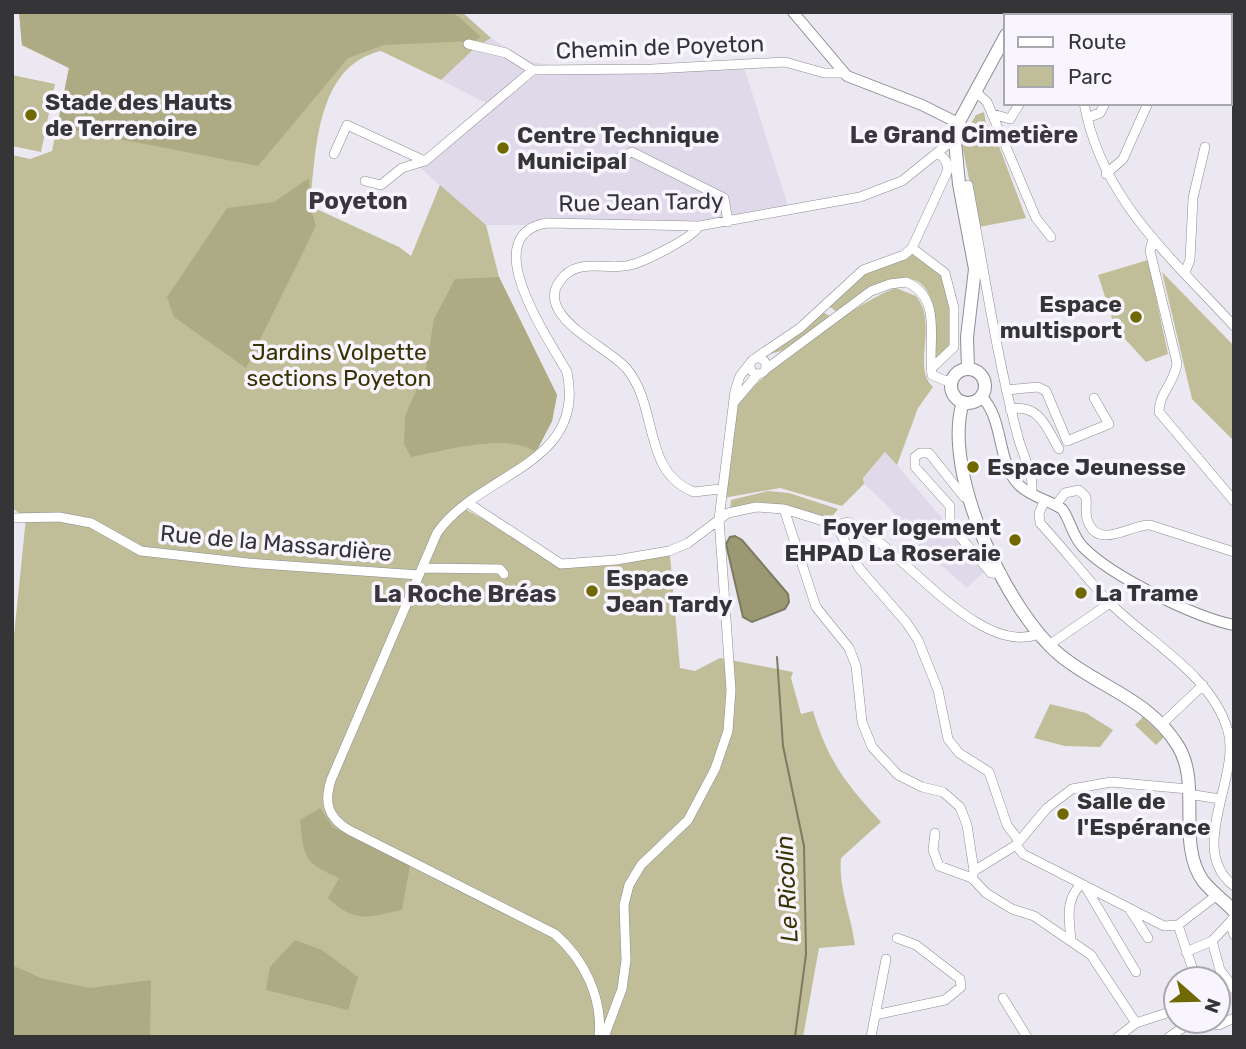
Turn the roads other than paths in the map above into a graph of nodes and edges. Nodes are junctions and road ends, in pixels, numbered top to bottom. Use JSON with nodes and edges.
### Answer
{"nodes":[{"id":1,"x":793,"y":12,"type":"edge"},
{"id":2,"x":1004,"y":39,"type":"edge"},
{"id":3,"x":468,"y":44,"type":"dead end"},
{"id":4,"x":533,"y":70,"type":"junction"},
{"id":5,"x":843,"y":73,"type":"junction"},
{"id":6,"x":976,"y":92,"type":"junction"},
{"id":7,"x":1019,"y":105,"type":"edge"},
{"id":8,"x":1084,"y":105,"type":"edge"},
{"id":9,"x":1104,"y":105,"type":"edge"},
{"id":10,"x":1147,"y":105,"type":"edge"},
{"id":11,"x":992,"y":113,"type":"junction"},
{"id":12,"x":1087,"y":118,"type":"junction"},
{"id":13,"x":958,"y":123,"type":"junction"},
{"id":14,"x":953,"y":140,"type":"junction"},
{"id":15,"x":1205,"y":147,"type":"dead end"},
{"id":16,"x":938,"y":152,"type":"junction"},
{"id":17,"x":334,"y":154,"type":"dead end"},
{"id":18,"x":425,"y":161,"type":"junction"},
{"id":19,"x":607,"y":163,"type":"dead end"},
{"id":20,"x":1106,"y":174,"type":"junction"},
{"id":21,"x":365,"y":181,"type":"dead end"},
{"id":22,"x":968,"y":185,"type":"dead end"},
{"id":23,"x":728,"y":222,"type":"junction"},
{"id":24,"x":699,"y":226,"type":"junction"},
{"id":25,"x":1051,"y":237,"type":"dead end"},
{"id":26,"x":1153,"y":238,"type":"junction"},
{"id":27,"x":912,"y":248,"type":"junction"},
{"id":28,"x":1185,"y":272,"type":"junction"},
{"id":29,"x":1234,"y":325,"type":"edge"},
{"id":30,"x":782,"y":357,"type":"junction"},
{"id":31,"x":757,"y":359,"type":"junction"},
{"id":32,"x":931,"y":369,"type":"junction"},
{"id":33,"x":968,"y":369,"type":"junction"},
{"id":34,"x":762,"y":372,"type":"junction"},
{"id":35,"x":951,"y":383,"type":"junction"},
{"id":36,"x":1006,"y":390,"type":"junction"},
{"id":37,"x":981,"y":396,"type":"junction"},
{"id":38,"x":1094,"y":398,"type":"dead end"},
{"id":39,"x":963,"y":402,"type":"junction"},
{"id":40,"x":732,"y":405,"type":"junction"},
{"id":41,"x":1010,"y":409,"type":"junction"},
{"id":42,"x":1059,"y":449,"type":"dead end"},
{"id":43,"x":720,"y":489,"type":"junction"},
{"id":44,"x":1031,"y":494,"type":"junction"},
{"id":45,"x":968,"y":495,"type":"junction"},
{"id":46,"x":1045,"y":500,"type":"junction"},
{"id":47,"x":1234,"y":501,"type":"edge"},
{"id":48,"x":468,"y":503,"type":"junction"},
{"id":49,"x":1056,"y":505,"type":"junction"},
{"id":50,"x":784,"y":509,"type":"junction"},
{"id":51,"x":12,"y":518,"type":"edge"},
{"id":52,"x":719,"y":519,"type":"junction"},
{"id":53,"x":836,"y":525,"type":"junction"},
{"id":54,"x":1234,"y":552,"type":"edge"},
{"id":55,"x":420,"y":572,"type":"junction"},
{"id":56,"x":504,"y":574,"type":"dead end"},
{"id":57,"x":1002,"y":574,"type":"junction"},
{"id":58,"x":1110,"y":603,"type":"junction"},
{"id":59,"x":1234,"y":625,"type":"edge"},
{"id":60,"x":1034,"y":627,"type":"junction"},
{"id":61,"x":1049,"y":645,"type":"junction"},
{"id":62,"x":1203,"y":685,"type":"junction"},
{"id":63,"x":1162,"y":724,"type":"junction"},
{"id":64,"x":1188,"y":792,"type":"junction"},
{"id":65,"x":1220,"y":799,"type":"junction"},
{"id":66,"x":935,"y":834,"type":"dead end"},
{"id":67,"x":1018,"y":843,"type":"junction"},
{"id":68,"x":973,"y":874,"type":"junction"},
{"id":69,"x":1222,"y":876,"type":"junction"},
{"id":70,"x":1083,"y":885,"type":"junction"},
{"id":71,"x":1233,"y":886,"type":"edge"},
{"id":72,"x":1212,"y":890,"type":"junction"},
{"id":73,"x":1129,"y":908,"type":"junction"},
{"id":74,"x":1233,"y":917,"type":"edge"},
{"id":75,"x":1178,"y":925,"type":"junction"},
{"id":76,"x":1234,"y":935,"type":"edge"},
{"id":77,"x":897,"y":938,"type":"dead end"},
{"id":78,"x":1148,"y":938,"type":"dead end"},
{"id":79,"x":1072,"y":940,"type":"junction"},
{"id":80,"x":1212,"y":941,"type":"junction"},
{"id":81,"x":1186,"y":952,"type":"junction"},
{"id":82,"x":886,"y":959,"type":"dead end"},
{"id":83,"x":1191,"y":965,"type":"edge"},
{"id":84,"x":1136,"y":972,"type":"dead end"},
{"id":85,"x":1234,"y":989,"type":"edge"},
{"id":86,"x":1003,"y":999,"type":"dead end"},
{"id":87,"x":875,"y":1015,"type":"junction"},
{"id":88,"x":1162,"y":1015,"type":"edge"},
{"id":89,"x":1136,"y":1023,"type":"junction"},
{"id":90,"x":601,"y":1037,"type":"edge"},
{"id":91,"x":871,"y":1037,"type":"edge"},
{"id":92,"x":1027,"y":1037,"type":"edge"},
{"id":93,"x":1118,"y":1037,"type":"edge"}],
"edges":[{"from":1,"to":5,"type":"street"},
{"from":2,"to":6,"type":"main road"},
{"from":3,"to":4,"type":"street"},
{"from":4,"to":5,"type":"street","name":"Chemin de Poyeton"},
{"from":4,"to":18,"type":"street","name":"Chemin de Poyeton"},
{"from":5,"to":13,"type":"street"},
{"from":6,"to":11,"type":"street"},
{"from":6,"to":13,"type":"main road"},
{"from":7,"to":11,"type":"street"},
{"from":8,"to":12,"type":"street"},
{"from":9,"to":12,"type":"street"},
{"from":10,"to":20,"type":"street"},
{"from":11,"to":25,"type":"street"},
{"from":12,"to":20,"type":"street"},
{"from":13,"to":14,"type":"main road"},
{"from":14,"to":16,"type":"street","name":"Rue Jean Tardy"},
{"from":14,"to":33,"type":"main road"},
{"from":15,"to":28,"type":"street"},
{"from":16,"to":23,"type":"street","name":"Rue Jean Tardy"},
{"from":16,"to":27,"type":"street"},
{"from":17,"to":18,"type":"street"},
{"from":18,"to":21,"type":"street","name":"Chemin de Poyeton"},
{"from":19,"to":23,"type":"street"},
{"from":20,"to":26,"type":"street"},
{"from":22,"to":36,"type":"street"},
{"from":23,"to":24,"type":"street","name":"Rue Jean Tardy"},
{"from":24,"to":43,"type":"street"},
{"from":24,"to":48,"type":"street","name":"Rue Jean Tardy"},
{"from":26,"to":28,"type":"street"},
{"from":26,"to":47,"type":"street"},
{"from":27,"to":31,"type":"street"},
{"from":27,"to":32,"type":"street"},
{"from":28,"to":29,"type":"street"},
{"from":30,"to":31,"type":"street"},
{"from":30,"to":32,"type":"street"},
{"from":30,"to":34,"type":"street"},
{"from":31,"to":34,"type":"street"},
{"from":31,"to":34,"type":"street"},
{"from":31,"to":40,"type":"street"},
{"from":32,"to":35,"type":"street"},
{"from":33,"to":35,"type":"main road"},
{"from":33,"to":37,"type":"main road"},
{"from":34,"to":40,"type":"street"},
{"from":35,"to":39,"type":"main road"},
{"from":36,"to":38,"type":"street"},
{"from":36,"to":41,"type":"street"},
{"from":37,"to":39,"type":"main road"},
{"from":37,"to":44,"type":"street"},
{"from":39,"to":45,"type":"main road"},
{"from":40,"to":43,"type":"street"},
{"from":41,"to":42,"type":"street"},
{"from":41,"to":44,"type":"street"},
{"from":43,"to":52,"type":"street"},
{"from":44,"to":46,"type":"street"},
{"from":45,"to":57,"type":"main road"},
{"from":45,"to":57,"type":"street"},
{"from":46,"to":49,"type":"street"},
{"from":46,"to":58,"type":"street"},
{"from":48,"to":52,"type":"street"},
{"from":48,"to":55,"type":"street","name":"Rue Jean Tardy"},
{"from":49,"to":54,"type":"street"},
{"from":49,"to":59,"type":"street"},
{"from":50,"to":52,"type":"street"},
{"from":50,"to":53,"type":"street"},
{"from":50,"to":68,"type":"street"},
{"from":51,"to":55,"type":"street","name":"Rue de la Massardière"},
{"from":52,"to":90,"type":"street"},
{"from":53,"to":60,"type":"street"},
{"from":53,"to":67,"type":"street"},
{"from":55,"to":56,"type":"street","name":"Rue de la Massardière"},
{"from":55,"to":90,"type":"street","name":"Rue Jean Tardy"},
{"from":57,"to":60,"type":"main road"},
{"from":58,"to":61,"type":"street"},
{"from":58,"to":62,"type":"street"},
{"from":60,"to":61,"type":"main road"},
{"from":61,"to":63,"type":"main road"},
{"from":62,"to":63,"type":"street"},
{"from":62,"to":65,"type":"street"},
{"from":63,"to":64,"type":"main road"},
{"from":64,"to":65,"type":"street"},
{"from":64,"to":67,"type":"street"},
{"from":64,"to":72,"type":"main road"},
{"from":65,"to":69,"type":"street"},
{"from":66,"to":68,"type":"street"},
{"from":67,"to":68,"type":"street"},
{"from":67,"to":70,"type":"street"},
{"from":68,"to":79,"type":"street"},
{"from":69,"to":71,"type":"street"},
{"from":69,"to":72,"type":"street"},
{"from":70,"to":73,"type":"street"},
{"from":70,"to":79,"type":"street"},
{"from":70,"to":84,"type":"street"},
{"from":72,"to":74,"type":"main road"},
{"from":72,"to":75,"type":"street"},
{"from":73,"to":75,"type":"street"},
{"from":73,"to":78,"type":"street"},
{"from":74,"to":76,"type":"street"},
{"from":74,"to":80,"type":"street"},
{"from":75,"to":81,"type":"street"},
{"from":77,"to":87,"type":"street"},
{"from":79,"to":89,"type":"street"},
{"from":80,"to":81,"type":"street"},
{"from":80,"to":85,"type":"street"},
{"from":81,"to":83,"type":"street"},
{"from":82,"to":87,"type":"street"},
{"from":86,"to":92,"type":"street"},
{"from":87,"to":91,"type":"street"},
{"from":88,"to":89,"type":"street"},
{"from":89,"to":93,"type":"street"}]}
